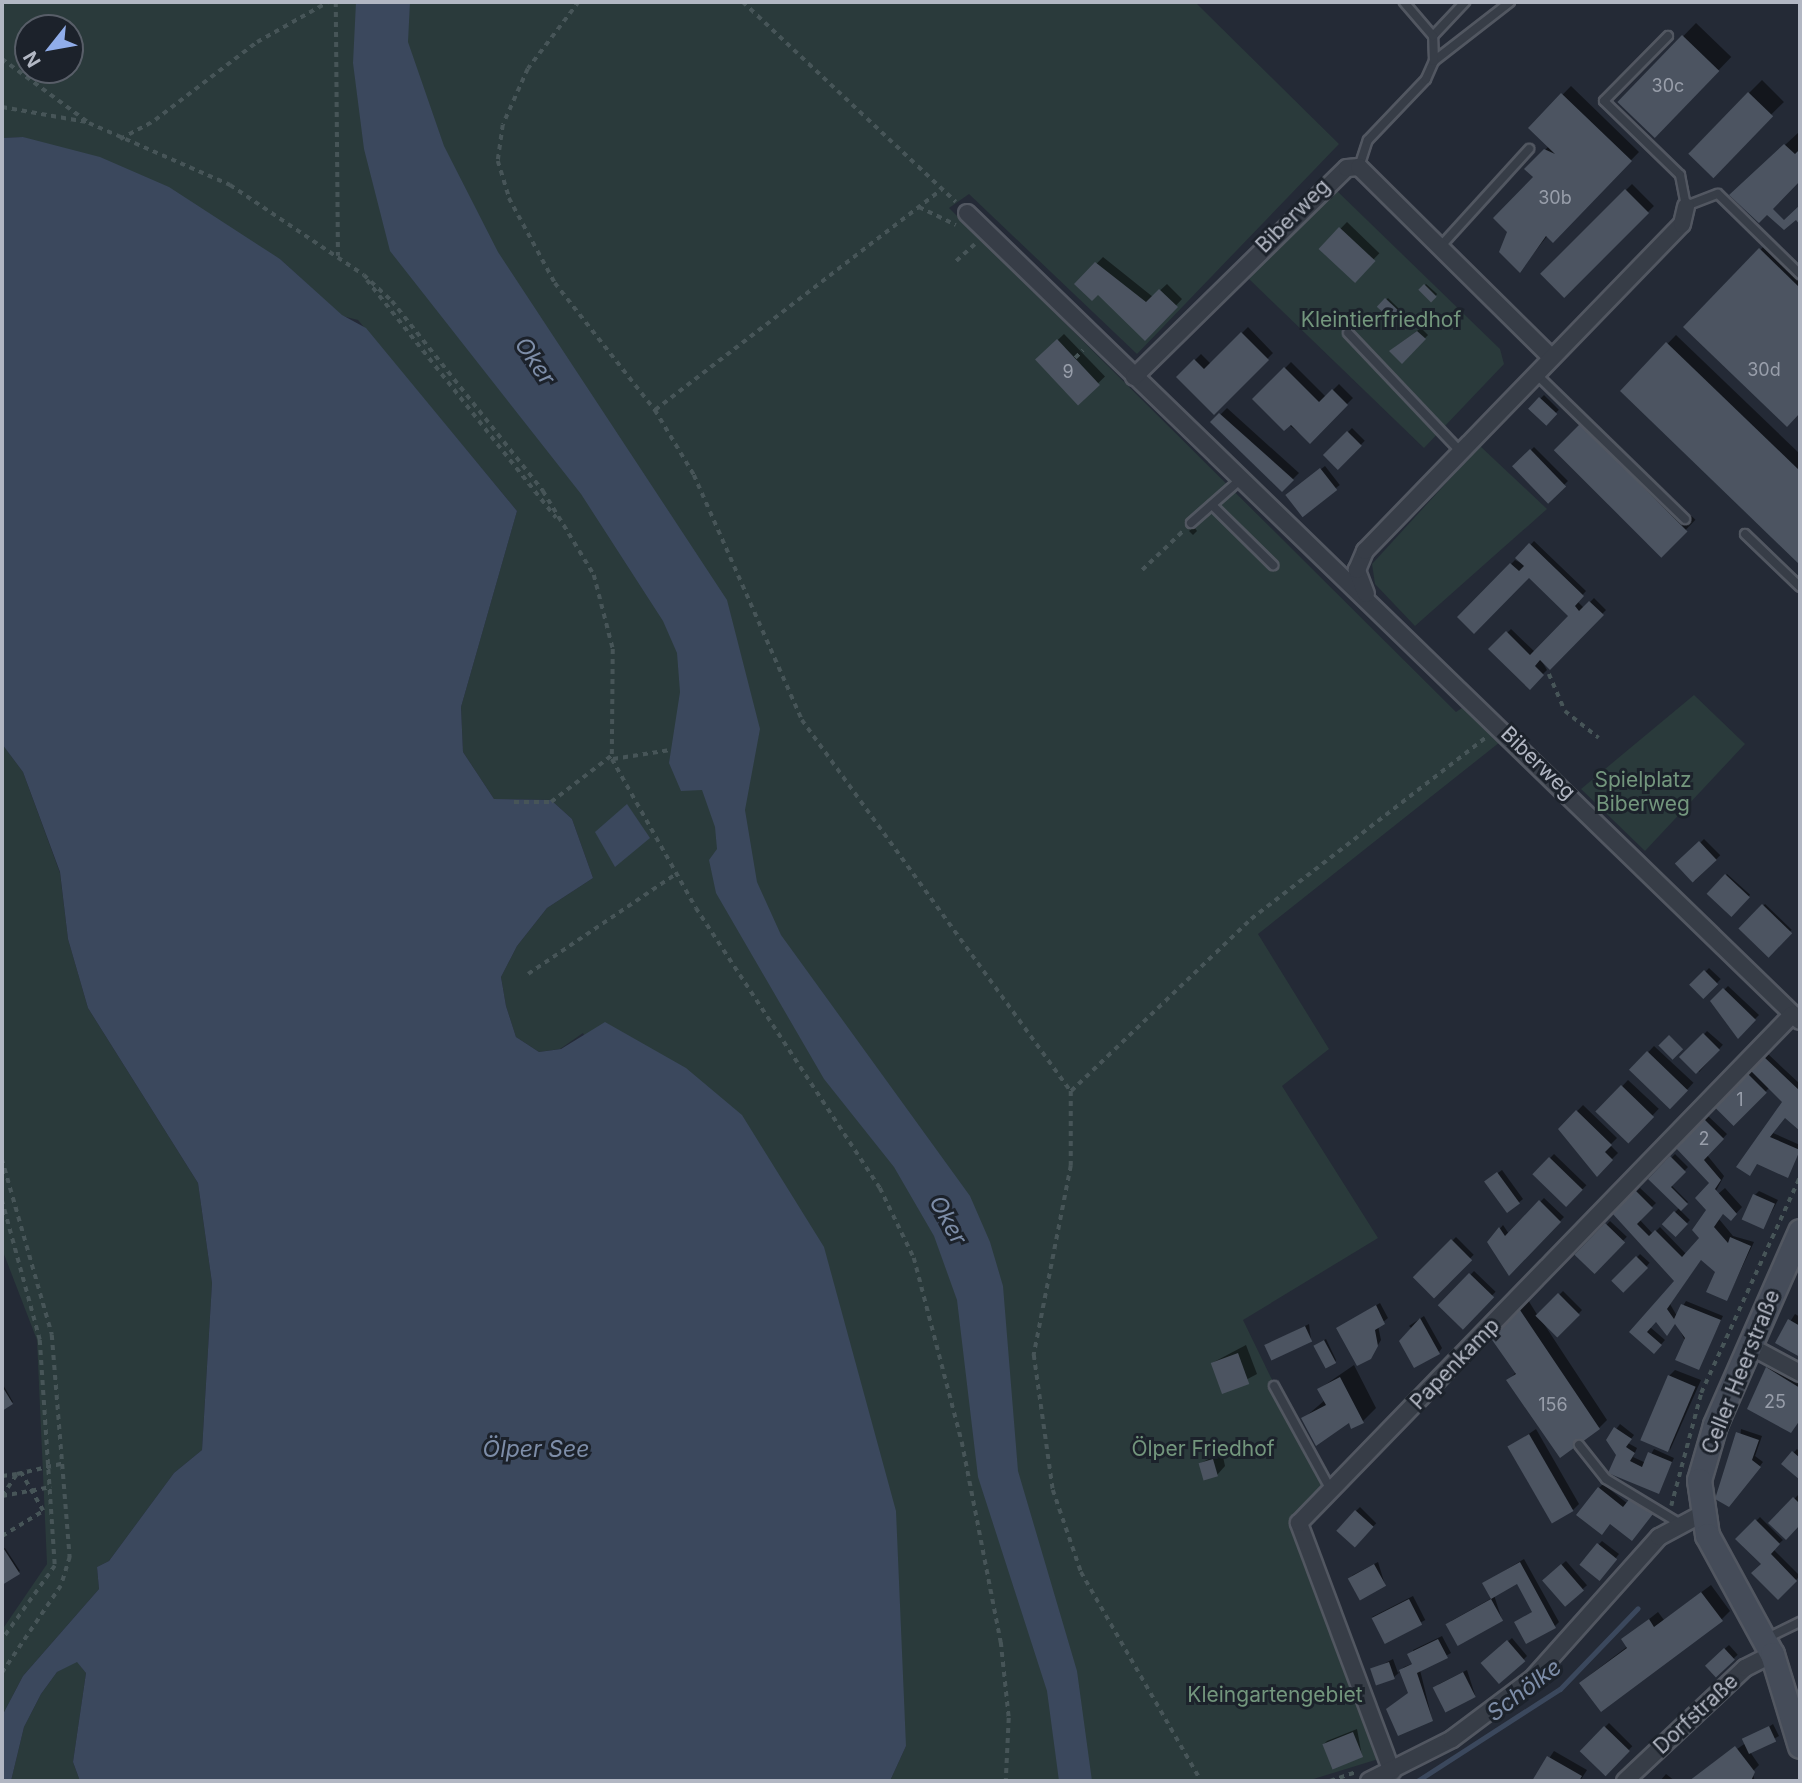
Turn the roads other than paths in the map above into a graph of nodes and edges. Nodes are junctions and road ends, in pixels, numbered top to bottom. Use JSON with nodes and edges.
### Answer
{"nodes":[{"id":1,"x":1404,"y":2,"type":"edge"},
{"id":2,"x":1465,"y":2,"type":"edge"},
{"id":3,"x":1510,"y":2,"type":"edge"},
{"id":4,"x":1433,"y":36,"type":"junction"},
{"id":5,"x":1668,"y":36,"type":"dead end"},
{"id":6,"x":1434,"y":61,"type":"junction"},
{"id":7,"x":1529,"y":149,"type":"dead end"},
{"id":8,"x":1359,"y":167,"type":"junction"},
{"id":9,"x":1686,"y":206,"type":"junction"},
{"id":10,"x":967,"y":213,"type":"road end"},
{"id":11,"x":1439,"y":248,"type":"junction"},
{"id":12,"x":1800,"y":274,"type":"edge"},
{"id":13,"x":1348,"y":333,"type":"dead end"},
{"id":14,"x":1549,"y":356,"type":"junction"},
{"id":15,"x":1534,"y":372,"type":"junction"},
{"id":16,"x":1134,"y":377,"type":"junction"},
{"id":17,"x":1460,"y":450,"type":"junction"},
{"id":18,"x":1240,"y":480,"type":"junction"},
{"id":19,"x":1212,"y":505,"type":"junction"},
{"id":20,"x":1685,"y":519,"type":"dead end"},
{"id":21,"x":1192,"y":523,"type":"dead end"},
{"id":22,"x":1745,"y":534,"type":"dead end"},
{"id":23,"x":1273,"y":565,"type":"dead end"},
{"id":24,"x":1800,"y":587,"type":"edge"},
{"id":25,"x":1366,"y":594,"type":"junction"},
{"id":26,"x":1797,"y":1017,"type":"edge"},
{"id":27,"x":1800,"y":1231,"type":"edge"},
{"id":28,"x":1748,"y":1345,"type":"junction"},
{"id":29,"x":1800,"y":1373,"type":"edge"},
{"id":30,"x":1274,"y":1386,"type":"dead end"},
{"id":31,"x":1579,"y":1444,"type":"dead end"},
{"id":32,"x":1331,"y":1490,"type":"junction"},
{"id":33,"x":1690,"y":1519,"type":"junction"},
{"id":34,"x":1800,"y":1622,"type":"edge"},
{"id":35,"x":1769,"y":1646,"type":"junction"},
{"id":36,"x":1800,"y":1746,"type":"edge"},
{"id":37,"x":1390,"y":1766,"type":"junction"},
{"id":38,"x":1369,"y":1781,"type":"edge"},
{"id":39,"x":1625,"y":1781,"type":"edge"}],
"edges":[{"from":1,"to":4,"type":"lane"},
{"from":2,"to":4,"type":"lane"},
{"from":3,"to":6,"type":"lane"},
{"from":4,"to":6,"type":"lane"},
{"from":5,"to":9,"type":"lane"},
{"from":6,"to":8,"type":"lane"},
{"from":7,"to":11,"type":"lane"},
{"from":8,"to":11,"type":"street"},
{"from":8,"to":16,"type":"street","name":"Biberweg"},
{"from":9,"to":12,"type":"lane"},
{"from":9,"to":14,"type":"street"},
{"from":10,"to":16,"type":"street","name":"Biberweg"},
{"from":11,"to":14,"type":"street"},
{"from":13,"to":17,"type":"lane"},
{"from":14,"to":15,"type":"street"},
{"from":15,"to":17,"type":"street"},
{"from":15,"to":20,"type":"lane"},
{"from":16,"to":18,"type":"street","name":"Biberweg"},
{"from":17,"to":25,"type":"street"},
{"from":18,"to":19,"type":"lane"},
{"from":18,"to":25,"type":"street","name":"Biberweg"},
{"from":19,"to":21,"type":"lane"},
{"from":19,"to":23,"type":"lane"},
{"from":22,"to":24,"type":"lane"},
{"from":25,"to":26,"type":"street","name":"Biberweg"},
{"from":26,"to":32,"type":"street","name":"Papenkamp"},
{"from":27,"to":28,"type":"main road","name":"Celler Heerstraße"},
{"from":28,"to":29,"type":"street"},
{"from":28,"to":33,"type":"main road","name":"Celler Heerstraße"},
{"from":30,"to":32,"type":"lane"},
{"from":31,"to":33,"type":"lane"},
{"from":32,"to":37,"type":"street","name":"Papenkamp"},
{"from":33,"to":35,"type":"main road","name":"Celler Heerstraße"},
{"from":33,"to":37,"type":"street"},
{"from":34,"to":35,"type":"lane"},
{"from":35,"to":36,"type":"main road","name":"Celler Heerstraße"},
{"from":35,"to":39,"type":"street","name":"Dorfstraße"},
{"from":37,"to":38,"type":"street"}]}
